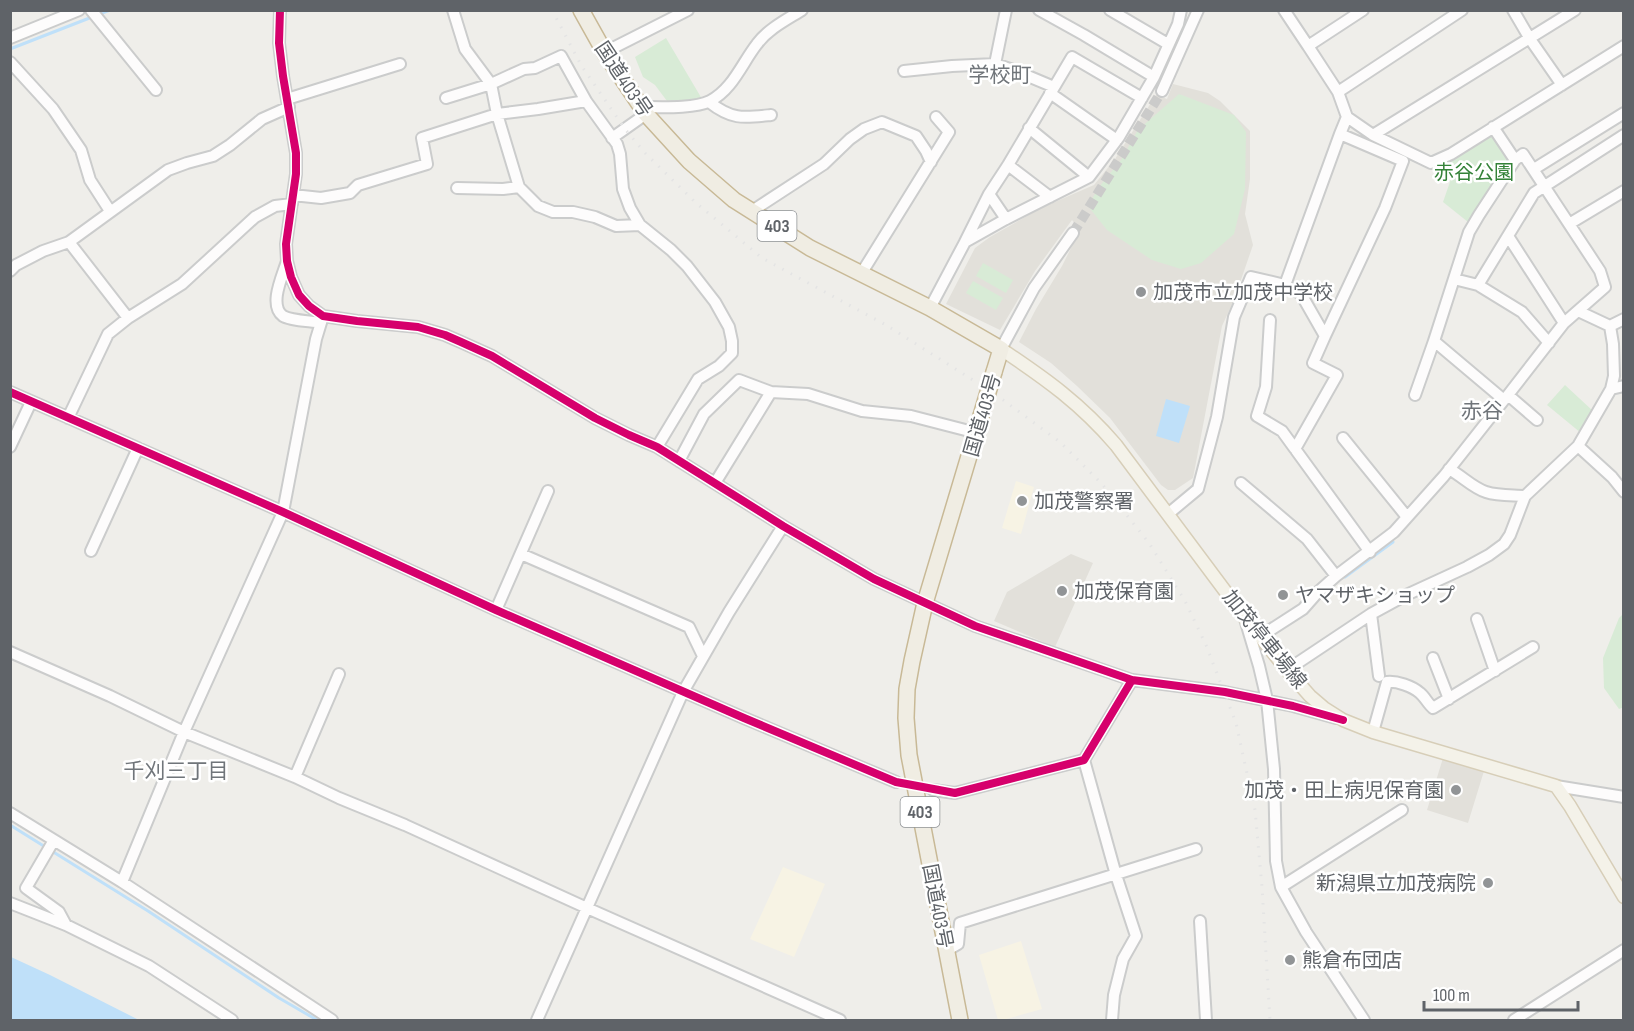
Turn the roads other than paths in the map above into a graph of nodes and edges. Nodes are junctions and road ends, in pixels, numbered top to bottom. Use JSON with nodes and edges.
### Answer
{"nodes":[{"id":1,"x":79,"y":10,"type":"edge"},
{"id":2,"x":91,"y":10,"type":"edge"},
{"id":3,"x":280,"y":10,"type":"edge"},
{"id":4,"x":453,"y":10,"type":"edge"},
{"id":5,"x":581,"y":10,"type":"edge"},
{"id":6,"x":688,"y":10,"type":"edge"},
{"id":7,"x":802,"y":10,"type":"edge"},
{"id":8,"x":1006,"y":10,"type":"edge"},
{"id":9,"x":1039,"y":10,"type":"edge"},
{"id":10,"x":1110,"y":10,"type":"edge"},
{"id":11,"x":1181,"y":10,"type":"edge"},
{"id":12,"x":1198,"y":10,"type":"edge"},
{"id":13,"x":1284,"y":10,"type":"edge"},
{"id":14,"x":1364,"y":10,"type":"edge"},
{"id":15,"x":1462,"y":10,"type":"edge"},
{"id":16,"x":1513,"y":10,"type":"edge"},
{"id":17,"x":1575,"y":10,"type":"edge"},
{"id":18,"x":10,"y":38,"type":"edge"},
{"id":19,"x":1530,"y":39,"type":"junction"},
{"id":20,"x":1168,"y":44,"type":"junction"},
{"id":21,"x":1308,"y":46,"type":"junction"},
{"id":22,"x":1623,"y":46,"type":"edge"},
{"id":23,"x":605,"y":53,"type":"junction"},
{"id":24,"x":10,"y":62,"type":"edge"},
{"id":25,"x":400,"y":64,"type":"dead end"},
{"id":26,"x":995,"y":64,"type":"junction"},
{"id":27,"x":904,"y":71,"type":"dead end"},
{"id":28,"x":1154,"y":77,"type":"junction"},
{"id":29,"x":491,"y":84,"type":"junction"},
{"id":30,"x":1562,"y":84,"type":"junction"},
{"id":31,"x":156,"y":90,"type":"dead end"},
{"id":32,"x":1052,"y":90,"type":"junction"},
{"id":33,"x":1162,"y":91,"type":"tunnel mouth"},
{"id":34,"x":1338,"y":92,"type":"junction"},
{"id":35,"x":446,"y":98,"type":"dead end"},
{"id":36,"x":1142,"y":98,"type":"junction"},
{"id":37,"x":586,"y":101,"type":"junction"},
{"id":38,"x":709,"y":102,"type":"junction"},
{"id":39,"x":288,"y":103,"type":"junction"},
{"id":40,"x":643,"y":111,"type":"junction"},
{"id":41,"x":1623,"y":113,"type":"edge"},
{"id":42,"x":497,"y":114,"type":"junction"},
{"id":43,"x":771,"y":115,"type":"dead end"},
{"id":44,"x":936,"y":117,"type":"dead end"},
{"id":45,"x":1347,"y":117,"type":"junction"},
{"id":46,"x":1493,"y":127,"type":"junction"},
{"id":47,"x":1029,"y":128,"type":"junction"},
{"id":48,"x":1340,"y":134,"type":"junction"},
{"id":49,"x":1372,"y":135,"type":"junction"},
{"id":50,"x":1623,"y":135,"type":"edge"},
{"id":51,"x":612,"y":138,"type":"junction"},
{"id":52,"x":1117,"y":140,"type":"junction"},
{"id":53,"x":1515,"y":160,"type":"junction"},
{"id":54,"x":931,"y":162,"type":"junction"},
{"id":55,"x":1008,"y":165,"type":"junction"},
{"id":56,"x":1534,"y":169,"type":"junction"},
{"id":57,"x":1089,"y":177,"type":"junction"},
{"id":58,"x":1544,"y":185,"type":"junction"},
{"id":59,"x":519,"y":187,"type":"junction"},
{"id":60,"x":457,"y":188,"type":"dead end"},
{"id":61,"x":1623,"y":191,"type":"edge"},
{"id":62,"x":989,"y":194,"type":"junction"},
{"id":63,"x":1050,"y":197,"type":"junction"},
{"id":64,"x":292,"y":199,"type":"junction"},
{"id":65,"x":752,"y":211,"type":"junction"},
{"id":66,"x":110,"y":212,"type":"junction"},
{"id":67,"x":1006,"y":219,"type":"junction"},
{"id":68,"x":1569,"y":224,"type":"junction"},
{"id":69,"x":640,"y":225,"type":"junction"},
{"id":70,"x":1073,"y":233,"type":"tunnel mouth"},
{"id":71,"x":1508,"y":236,"type":"junction"},
{"id":72,"x":69,"y":242,"type":"junction"},
{"id":73,"x":965,"y":242,"type":"junction"},
{"id":74,"x":10,"y":253,"type":"edge"},
{"id":75,"x":287,"y":261,"type":"junction"},
{"id":76,"x":13,"y":268,"type":"edge"},
{"id":77,"x":861,"y":274,"type":"junction"},
{"id":78,"x":1454,"y":279,"type":"junction"},
{"id":79,"x":1285,"y":285,"type":"junction"},
{"id":80,"x":1478,"y":285,"type":"junction"},
{"id":81,"x":930,"y":308,"type":"junction"},
{"id":82,"x":1578,"y":311,"type":"junction"},
{"id":83,"x":128,"y":318,"type":"junction"},
{"id":84,"x":322,"y":319,"type":"junction"},
{"id":85,"x":1270,"y":320,"type":"dead end"},
{"id":86,"x":1623,"y":320,"type":"edge"},
{"id":87,"x":1564,"y":323,"type":"junction"},
{"id":88,"x":1610,"y":326,"type":"junction"},
{"id":89,"x":1325,"y":336,"type":"junction"},
{"id":90,"x":1434,"y":341,"type":"junction"},
{"id":91,"x":1549,"y":343,"type":"junction"},
{"id":92,"x":1001,"y":349,"type":"junction"},
{"id":93,"x":1623,"y":386,"type":"edge"},
{"id":94,"x":1611,"y":389,"type":"junction"},
{"id":95,"x":10,"y":392,"type":"edge"},
{"id":96,"x":771,"y":392,"type":"junction"},
{"id":97,"x":1415,"y":395,"type":"dead end"},
{"id":98,"x":1506,"y":398,"type":"junction"},
{"id":99,"x":31,"y":402,"type":"junction"},
{"id":100,"x":68,"y":418,"type":"junction"},
{"id":101,"x":1537,"y":420,"type":"dead end"},
{"id":102,"x":977,"y":434,"type":"junction"},
{"id":103,"x":1343,"y":438,"type":"dead end"},
{"id":104,"x":1578,"y":446,"type":"junction"},
{"id":105,"x":10,"y":447,"type":"edge"},
{"id":106,"x":657,"y":447,"type":"junction"},
{"id":107,"x":138,"y":448,"type":"junction"},
{"id":108,"x":1295,"y":449,"type":"junction"},
{"id":109,"x":679,"y":460,"type":"junction"},
{"id":110,"x":1449,"y":469,"type":"junction"},
{"id":111,"x":715,"y":483,"type":"junction"},
{"id":112,"x":1241,"y":483,"type":"dead end"},
{"id":113,"x":548,"y":491,"type":"dead end"},
{"id":114,"x":1623,"y":492,"type":"edge"},
{"id":115,"x":1525,"y":496,"type":"junction"},
{"id":116,"x":283,"y":512,"type":"junction"},
{"id":117,"x":1168,"y":514,"type":"junction"},
{"id":118,"x":1407,"y":517,"type":"junction"},
{"id":119,"x":783,"y":526,"type":"junction"},
{"id":120,"x":91,"y":551,"type":"dead end"},
{"id":121,"x":1370,"y":552,"type":"junction"},
{"id":122,"x":521,"y":554,"type":"junction"},
{"id":123,"x":1336,"y":576,"type":"junction"},
{"id":124,"x":925,"y":603,"type":"junction"},
{"id":125,"x":496,"y":610,"type":"junction"},
{"id":126,"x":1371,"y":614,"type":"junction"},
{"id":127,"x":1243,"y":615,"type":"junction"},
{"id":128,"x":1477,"y":619,"type":"dead end"},
{"id":129,"x":1261,"y":636,"type":"junction"},
{"id":130,"x":1533,"y":647,"type":"dead end"},
{"id":131,"x":10,"y":652,"type":"edge"},
{"id":132,"x":703,"y":656,"type":"junction"},
{"id":133,"x":1433,"y":658,"type":"dead end"},
{"id":134,"x":1287,"y":670,"type":"junction"},
{"id":135,"x":1496,"y":670,"type":"junction"},
{"id":136,"x":339,"y":674,"type":"dead end"},
{"id":137,"x":1378,"y":676,"type":"dead end"},
{"id":138,"x":1132,"y":680,"type":"junction"},
{"id":139,"x":683,"y":692,"type":"junction"},
{"id":140,"x":1449,"y":699,"type":"junction"},
{"id":141,"x":1267,"y":700,"type":"junction"},
{"id":142,"x":1343,"y":720,"type":"junction"},
{"id":143,"x":184,"y":732,"type":"junction"},
{"id":144,"x":1373,"y":732,"type":"junction"},
{"id":145,"x":1084,"y":760,"type":"junction"},
{"id":146,"x":295,"y":777,"type":"junction"},
{"id":147,"x":896,"y":782,"type":"tunnel mouth"},
{"id":148,"x":1556,"y":786,"type":"junction"},
{"id":149,"x":933,"y":790,"type":"tunnel mouth"},
{"id":150,"x":1623,"y":797,"type":"edge"},
{"id":151,"x":1402,"y":810,"type":"dead end"},
{"id":152,"x":10,"y":813,"type":"edge"},
{"id":153,"x":54,"y":840,"type":"junction"},
{"id":154,"x":1196,"y":849,"type":"dead end"},
{"id":155,"x":1116,"y":875,"type":"junction"},
{"id":156,"x":122,"y":882,"type":"junction"},
{"id":157,"x":1281,"y":887,"type":"junction"},
{"id":158,"x":1623,"y":897,"type":"edge"},
{"id":159,"x":10,"y":903,"type":"edge"},
{"id":160,"x":587,"y":909,"type":"junction"},
{"id":161,"x":1200,"y":921,"type":"dead end"},
{"id":162,"x":66,"y":926,"type":"junction"},
{"id":163,"x":1623,"y":950,"type":"edge"},
{"id":164,"x":946,"y":951,"type":"junction"},
{"id":165,"x":232,"y":1020,"type":"edge"},
{"id":166,"x":332,"y":1020,"type":"edge"},
{"id":167,"x":537,"y":1020,"type":"edge"},
{"id":168,"x":840,"y":1020,"type":"edge"},
{"id":169,"x":960,"y":1020,"type":"edge"},
{"id":170,"x":1112,"y":1020,"type":"edge"},
{"id":171,"x":1206,"y":1020,"type":"edge"},
{"id":172,"x":1364,"y":1020,"type":"edge"},
{"id":173,"x":1514,"y":1020,"type":"edge"}],
"edges":[{"from":1,"to":18,"type":"street"},
{"from":2,"to":31,"type":"street"},
{"from":3,"to":39,"type":"street"},
{"from":4,"to":29,"type":"street"},
{"from":5,"to":23,"type":"highway","name":"国道403号","number":"403"},
{"from":6,"to":23,"type":"street"},
{"from":7,"to":38,"type":"street"},
{"from":8,"to":26,"type":"street"},
{"from":9,"to":28,"type":"street"},
{"from":10,"to":20,"type":"street"},
{"from":11,"to":20,"type":"street"},
{"from":12,"to":33,"type":"street"},
{"from":13,"to":21,"type":"street"},
{"from":14,"to":21,"type":"street"},
{"from":15,"to":34,"type":"street"},
{"from":16,"to":19,"type":"street"},
{"from":17,"to":19,"type":"street"},
{"from":19,"to":30,"type":"street"},
{"from":19,"to":49,"type":"street"},
{"from":20,"to":28,"type":"street"},
{"from":21,"to":34,"type":"street"},
{"from":22,"to":30,"type":"street"},
{"from":23,"to":40,"type":"highway","name":"国道403号","number":"403"},
{"from":24,"to":66,"type":"street"},
{"from":25,"to":39,"type":"street"},
{"from":26,"to":27,"type":"street"},
{"from":26,"to":32,"type":"street"},
{"from":28,"to":36,"type":"street"},
{"from":29,"to":35,"type":"street"},
{"from":29,"to":37,"type":"street"},
{"from":29,"to":42,"type":"street"},
{"from":30,"to":46,"type":"street"},
{"from":32,"to":36,"type":"street"},
{"from":32,"to":47,"type":"street"},
{"from":32,"to":52,"type":"street"},
{"from":34,"to":45,"type":"street"},
{"from":36,"to":52,"type":"street"},
{"from":37,"to":42,"type":"street"},
{"from":37,"to":51,"type":"street"},
{"from":38,"to":40,"type":"street"},
{"from":38,"to":43,"type":"street"},
{"from":39,"to":64,"type":"street"},
{"from":39,"to":66,"type":"street"},
{"from":40,"to":51,"type":"street"},
{"from":40,"to":65,"type":"highway","name":"国道403号","number":"403"},
{"from":41,"to":56,"type":"street"},
{"from":42,"to":59,"type":"street"},
{"from":42,"to":64,"type":"street"},
{"from":44,"to":54,"type":"street"},
{"from":45,"to":48,"type":"street"},
{"from":45,"to":49,"type":"street"},
{"from":46,"to":49,"type":"street"},
{"from":46,"to":53,"type":"street"},
{"from":47,"to":55,"type":"street"},
{"from":47,"to":57,"type":"street"},
{"from":48,"to":79,"type":"street"},
{"from":48,"to":89,"type":"street"},
{"from":50,"to":58,"type":"street"},
{"from":51,"to":69,"type":"street"},
{"from":52,"to":57,"type":"street"},
{"from":53,"to":56,"type":"street"},
{"from":53,"to":78,"type":"street"},
{"from":54,"to":65,"type":"street"},
{"from":54,"to":77,"type":"street"},
{"from":55,"to":62,"type":"street"},
{"from":55,"to":63,"type":"street"},
{"from":56,"to":58,"type":"street"},
{"from":57,"to":63,"type":"street"},
{"from":58,"to":68,"type":"street"},
{"from":58,"to":71,"type":"street"},
{"from":59,"to":60,"type":"street"},
{"from":59,"to":69,"type":"street"},
{"from":61,"to":68,"type":"street"},
{"from":62,"to":67,"type":"street"},
{"from":62,"to":73,"type":"street"},
{"from":63,"to":67,"type":"street"},
{"from":64,"to":75,"type":"street"},
{"from":64,"to":83,"type":"street"},
{"from":65,"to":77,"type":"highway","name":"国道403号","number":"403"},
{"from":66,"to":72,"type":"street"},
{"from":67,"to":73,"type":"street"},
{"from":68,"to":82,"type":"street"},
{"from":69,"to":106,"type":"street"},
{"from":70,"to":92,"type":"street"},
{"from":71,"to":80,"type":"street"},
{"from":71,"to":87,"type":"street"},
{"from":72,"to":76,"type":"street"},
{"from":72,"to":83,"type":"street"},
{"from":73,"to":81,"type":"street"},
{"from":74,"to":76,"type":"street"},
{"from":75,"to":84,"type":"street"},
{"from":75,"to":84,"type":"street"},
{"from":77,"to":81,"type":"highway","name":"国道403号","number":"403"},
{"from":78,"to":80,"type":"street"},
{"from":78,"to":90,"type":"street"},
{"from":79,"to":89,"type":"street"},
{"from":79,"to":117,"type":"street"},
{"from":80,"to":91,"type":"street"},
{"from":81,"to":92,"type":"highway","name":"国道403号","number":"403"},
{"from":82,"to":87,"type":"street"},
{"from":82,"to":88,"type":"street"},
{"from":83,"to":100,"type":"street"},
{"from":84,"to":106,"type":"street"},
{"from":84,"to":116,"type":"street"},
{"from":85,"to":108,"type":"street"},
{"from":86,"to":88,"type":"street"},
{"from":87,"to":91,"type":"street"},
{"from":88,"to":94,"type":"street"},
{"from":89,"to":108,"type":"street"},
{"from":90,"to":97,"type":"street"},
{"from":90,"to":98,"type":"street"},
{"from":91,"to":98,"type":"street"},
{"from":92,"to":102,"type":"highway","name":"国道403号","number":"403","bridge":true},
{"from":92,"to":117,"type":"main road","name":"加茂停車場線"},
{"from":93,"to":94,"type":"street"},
{"from":94,"to":104,"type":"street"},
{"from":95,"to":99,"type":"street"},
{"from":96,"to":102,"type":"street"},
{"from":96,"to":109,"type":"street"},
{"from":96,"to":111,"type":"street"},
{"from":98,"to":101,"type":"street"},
{"from":98,"to":110,"type":"street"},
{"from":99,"to":100,"type":"street"},
{"from":99,"to":105,"type":"street"},
{"from":100,"to":107,"type":"street"},
{"from":102,"to":124,"type":"highway","name":"国道403号","number":"403"},
{"from":103,"to":118,"type":"street"},
{"from":104,"to":114,"type":"street"},
{"from":104,"to":115,"type":"street"},
{"from":106,"to":109,"type":"street"},
{"from":107,"to":116,"type":"street"},
{"from":107,"to":120,"type":"street"},
{"from":108,"to":121,"type":"street"},
{"from":109,"to":111,"type":"street"},
{"from":110,"to":115,"type":"street"},
{"from":110,"to":118,"type":"street"},
{"from":111,"to":119,"type":"street"},
{"from":112,"to":123,"type":"street"},
{"from":113,"to":122,"type":"street"},
{"from":115,"to":126,"type":"street"},
{"from":116,"to":125,"type":"street"},
{"from":116,"to":143,"type":"street"},
{"from":117,"to":127,"type":"main road","name":"加茂停車場線"},
{"from":118,"to":121,"type":"street"},
{"from":119,"to":124,"type":"street"},
{"from":119,"to":132,"type":"street"},
{"from":121,"to":123,"type":"street"},
{"from":122,"to":125,"type":"street"},
{"from":122,"to":132,"type":"street"},
{"from":123,"to":129,"type":"street"},
{"from":124,"to":138,"type":"street"},
{"from":124,"to":164,"type":"highway","name":"国道403号","number":"403"},
{"from":125,"to":139,"type":"street"},
{"from":126,"to":134,"type":"street"},
{"from":126,"to":137,"type":"street"},
{"from":127,"to":129,"type":"main road","name":"加茂停車場線"},
{"from":127,"to":141,"type":"street"},
{"from":128,"to":135,"type":"street"},
{"from":129,"to":134,"type":"main road","name":"加茂停車場線"},
{"from":130,"to":135,"type":"street"},
{"from":131,"to":143,"type":"street"},
{"from":132,"to":139,"type":"street"},
{"from":133,"to":140,"type":"street"},
{"from":134,"to":142,"type":"main road","name":"加茂停車場線"},
{"from":135,"to":140,"type":"street"},
{"from":136,"to":146,"type":"street"},
{"from":138,"to":141,"type":"street"},
{"from":138,"to":145,"type":"street"},
{"from":139,"to":147,"type":"street"},
{"from":139,"to":160,"type":"street"},
{"from":140,"to":144,"type":"street"},
{"from":141,"to":142,"type":"street"},
{"from":141,"to":157,"type":"street"},
{"from":142,"to":144,"type":"main road","name":"加茂停車場線"},
{"from":143,"to":146,"type":"street"},
{"from":143,"to":156,"type":"street"},
{"from":144,"to":148,"type":"main road","name":"加茂停車場線"},
{"from":145,"to":149,"type":"street"},
{"from":145,"to":155,"type":"street"},
{"from":146,"to":160,"type":"street"},
{"from":148,"to":150,"type":"street"},
{"from":148,"to":158,"type":"main road"},
{"from":151,"to":157,"type":"street"},
{"from":152,"to":153,"type":"street"},
{"from":153,"to":156,"type":"street"},
{"from":153,"to":162,"type":"street"},
{"from":154,"to":155,"type":"street"},
{"from":155,"to":164,"type":"street"},
{"from":155,"to":170,"type":"street"},
{"from":156,"to":166,"type":"street"},
{"from":157,"to":172,"type":"street"},
{"from":159,"to":162,"type":"street"},
{"from":160,"to":167,"type":"street"},
{"from":160,"to":168,"type":"street"},
{"from":161,"to":171,"type":"street"},
{"from":162,"to":165,"type":"street"},
{"from":163,"to":173,"type":"street"},
{"from":164,"to":169,"type":"highway","name":"国道403号","number":"403"}]}
